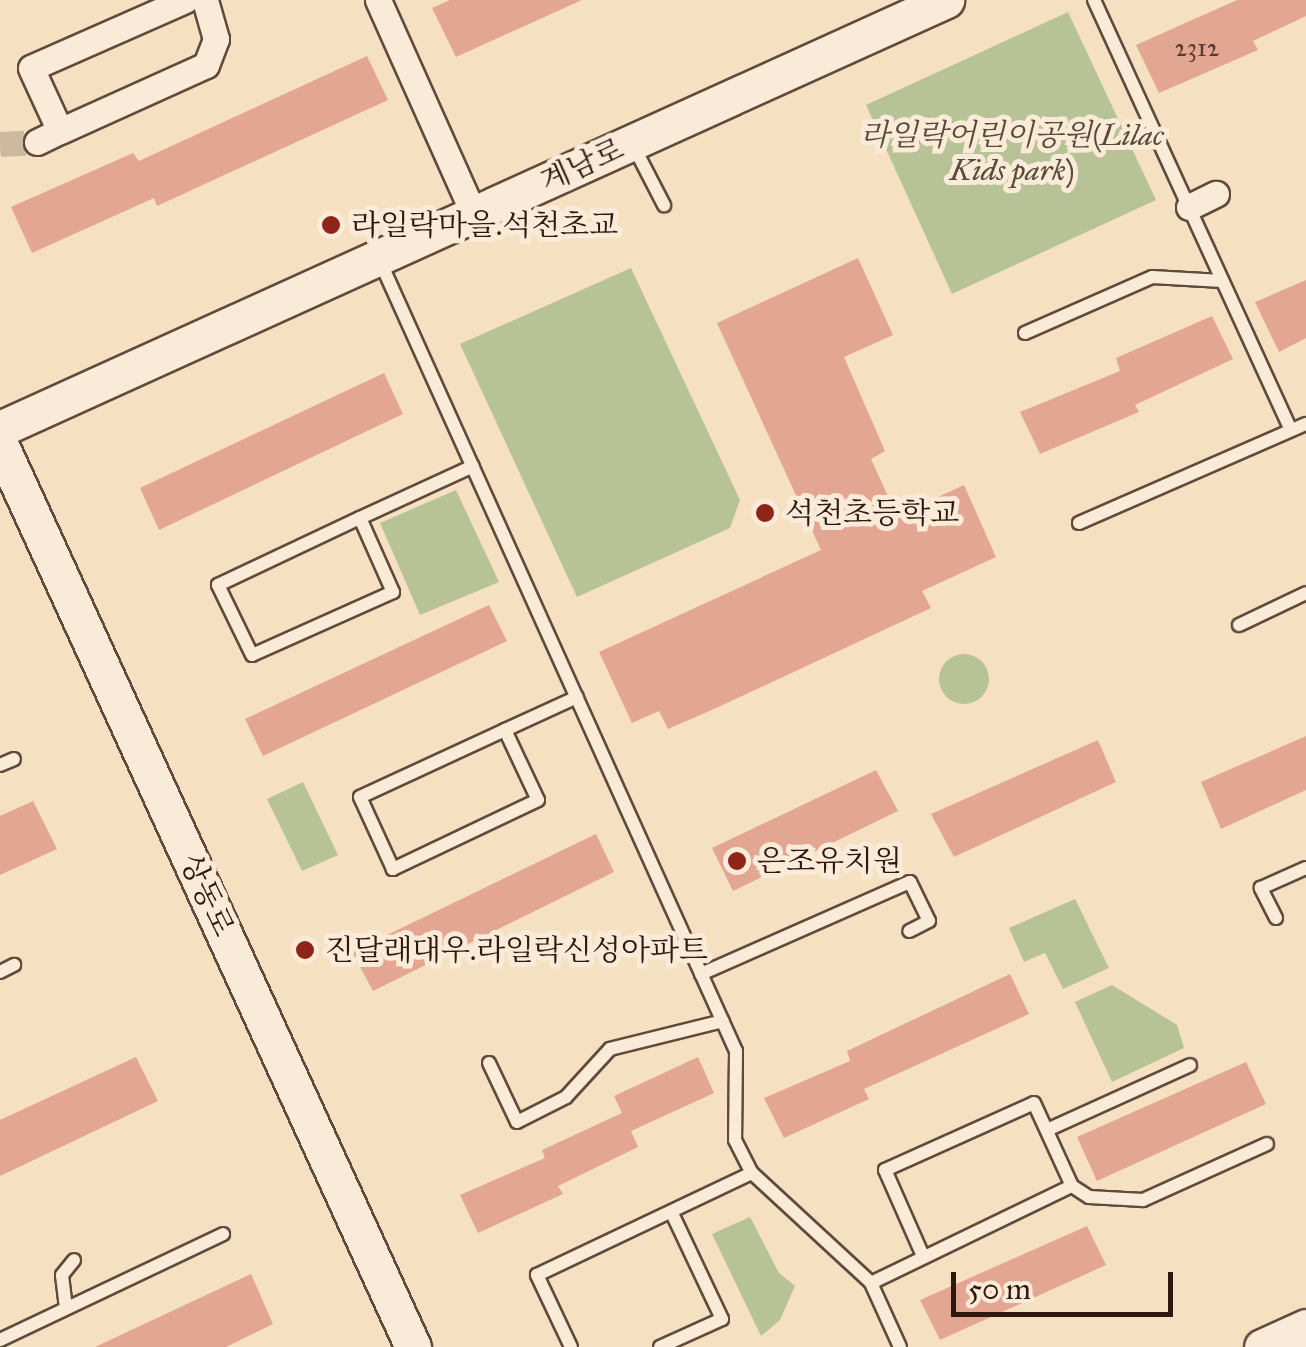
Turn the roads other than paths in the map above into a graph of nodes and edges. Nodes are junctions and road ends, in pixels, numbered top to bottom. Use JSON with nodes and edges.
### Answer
{"nodes":[{"id":1,"x":185,"y":0,"type":"edge"},
{"id":2,"x":205,"y":0,"type":"edge"},
{"id":3,"x":378,"y":0,"type":"edge"},
{"id":4,"x":946,"y":0,"type":"edge"},
{"id":5,"x":1094,"y":0,"type":"edge"},
{"id":6,"x":632,"y":142,"type":"junction"},
{"id":7,"x":1216,"y":194,"type":"dead end"},
{"id":8,"x":664,"y":205,"type":"dead end"},
{"id":9,"x":1188,"y":207,"type":"junction"},
{"id":10,"x":474,"y":214,"type":"junction"},
{"id":11,"x":378,"y":257,"type":"junction"},
{"id":12,"x":1222,"y":281,"type":"junction"},
{"id":13,"x":1025,"y":333,"type":"dead end"},
{"id":14,"x":1306,"y":424,"type":"edge"},
{"id":15,"x":1290,"y":428,"type":"junction"},
{"id":16,"x":0,"y":429,"type":"edge"},
{"id":17,"x":0,"y":444,"type":"edge"},
{"id":18,"x":472,"y":466,"type":"junction"},
{"id":19,"x":360,"y":518,"type":"junction"},
{"id":20,"x":1079,"y":523,"type":"dead end"},
{"id":21,"x":1306,"y":593,"type":"edge"},
{"id":22,"x":1239,"y":626,"type":"dead end"},
{"id":23,"x":577,"y":698,"type":"junction"},
{"id":24,"x":505,"y":730,"type":"junction"},
{"id":25,"x":14,"y":759,"type":"dead end"},
{"id":26,"x":0,"y":765,"type":"edge"},
{"id":27,"x":1306,"y":868,"type":"edge"},
{"id":28,"x":1276,"y":918,"type":"dead end"},
{"id":29,"x":908,"y":931,"type":"dead end"},
{"id":30,"x":14,"y":966,"type":"dead end"},
{"id":31,"x":0,"y":972,"type":"edge"},
{"id":32,"x":701,"y":974,"type":"junction"},
{"id":33,"x":722,"y":1022,"type":"junction"},
{"id":34,"x":489,"y":1063,"type":"dead end"},
{"id":35,"x":1190,"y":1065,"type":"dead end"},
{"id":36,"x":1047,"y":1130,"type":"junction"},
{"id":37,"x":1266,"y":1144,"type":"dead end"},
{"id":38,"x":752,"y":1173,"type":"junction"},
{"id":39,"x":1072,"y":1186,"type":"junction"},
{"id":40,"x":672,"y":1213,"type":"junction"},
{"id":41,"x":223,"y":1234,"type":"dead end"},
{"id":42,"x":923,"y":1256,"type":"junction"},
{"id":43,"x":74,"y":1260,"type":"dead end"},
{"id":44,"x":871,"y":1283,"type":"junction"},
{"id":45,"x":66,"y":1308,"type":"junction"},
{"id":46,"x":1306,"y":1327,"type":"edge"},
{"id":47,"x":0,"y":1340,"type":"edge"},
{"id":48,"x":413,"y":1347,"type":"edge"},
{"id":49,"x":571,"y":1347,"type":"edge"},
{"id":50,"x":660,"y":1347,"type":"edge"},
{"id":51,"x":900,"y":1347,"type":"edge"},
{"id":52,"x":1262,"y":1347,"type":"edge"}],
"edges":[{"from":1,"to":2,"type":"street"},
{"from":3,"to":10,"type":"street"},
{"from":4,"to":6,"type":"street","name":"계남로"},
{"from":5,"to":9,"type":"lane"},
{"from":6,"to":8,"type":"lane"},
{"from":6,"to":10,"type":"street","name":"계남로"},
{"from":7,"to":9,"type":"street"},
{"from":9,"to":12,"type":"lane"},
{"from":10,"to":11,"type":"street","name":"계남로"},
{"from":11,"to":16,"type":"street","name":"계남로"},
{"from":11,"to":18,"type":"lane"},
{"from":12,"to":13,"type":"lane"},
{"from":12,"to":15,"type":"lane"},
{"from":14,"to":15,"type":"lane"},
{"from":15,"to":20,"type":"lane"},
{"from":17,"to":48,"type":"street","name":"상동로"},
{"from":18,"to":19,"type":"lane"},
{"from":18,"to":23,"type":"lane"},
{"from":19,"to":19,"type":"lane"},
{"from":21,"to":22,"type":"lane"},
{"from":23,"to":24,"type":"lane"},
{"from":23,"to":32,"type":"lane"},
{"from":24,"to":24,"type":"lane"},
{"from":25,"to":26,"type":"lane"},
{"from":27,"to":28,"type":"lane"},
{"from":29,"to":32,"type":"lane"},
{"from":30,"to":31,"type":"lane"},
{"from":32,"to":33,"type":"lane"},
{"from":33,"to":34,"type":"lane"},
{"from":33,"to":38,"type":"lane"},
{"from":35,"to":36,"type":"lane"},
{"from":36,"to":39,"type":"lane"},
{"from":36,"to":42,"type":"lane"},
{"from":37,"to":39,"type":"lane"},
{"from":38,"to":40,"type":"lane"},
{"from":38,"to":44,"type":"lane"},
{"from":39,"to":42,"type":"lane"},
{"from":40,"to":49,"type":"lane"},
{"from":40,"to":50,"type":"lane"},
{"from":41,"to":45,"type":"lane"},
{"from":42,"to":44,"type":"lane"},
{"from":43,"to":45,"type":"lane"},
{"from":44,"to":51,"type":"lane"},
{"from":45,"to":47,"type":"lane"},
{"from":46,"to":52,"type":"street"}]}
